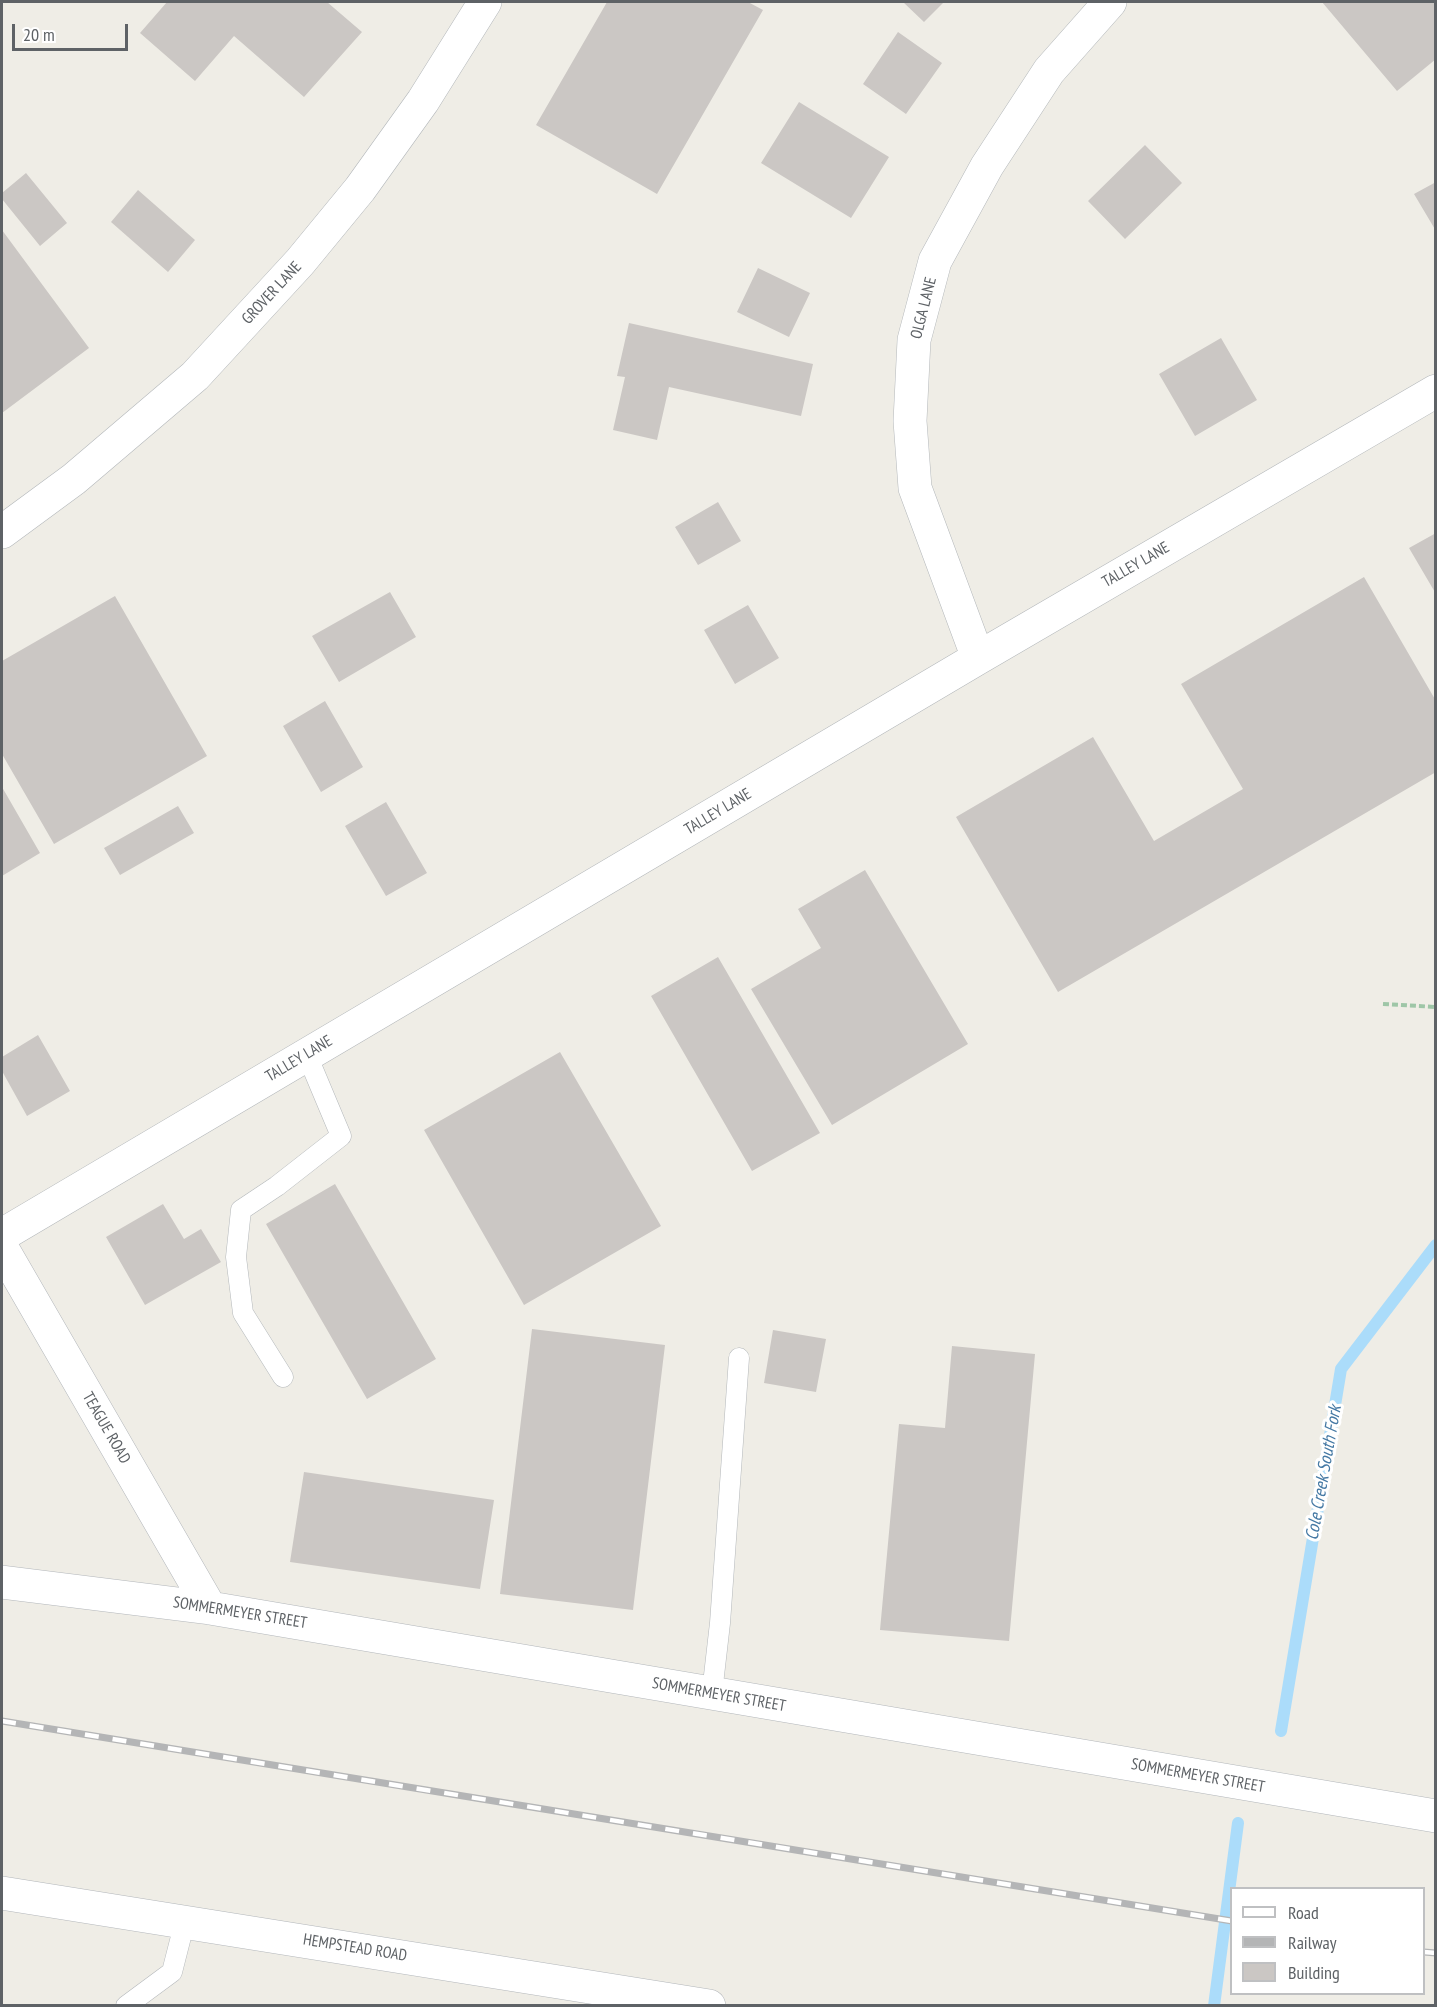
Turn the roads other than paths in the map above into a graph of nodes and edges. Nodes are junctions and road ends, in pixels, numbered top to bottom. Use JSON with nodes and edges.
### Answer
{"nodes":[{"id":1,"x":485,"y":2,"type":"edge"},
{"id":2,"x":1110,"y":2,"type":"edge"},
{"id":3,"x":1436,"y":391,"type":"edge"},
{"id":4,"x":2,"y":532,"type":"edge"},
{"id":5,"x":978,"y":658,"type":"junction"},
{"id":6,"x":307,"y":1055,"type":"junction"},
{"id":7,"x":2,"y":1235,"type":"edge"},
{"id":8,"x":2,"y":1248,"type":"edge"},
{"id":9,"x":739,"y":1358,"type":"dead end"},
{"id":10,"x":283,"y":1377,"type":"dead end"},
{"id":11,"x":2,"y":1582,"type":"edge"},
{"id":12,"x":210,"y":1608,"type":"junction"},
{"id":13,"x":712,"y":1693,"type":"junction"},
{"id":14,"x":1436,"y":1816,"type":"edge"},
{"id":15,"x":2,"y":1893,"type":"edge"},
{"id":16,"x":185,"y":1921,"type":"junction"},
{"id":17,"x":126,"y":2006,"type":"edge"},
{"id":18,"x":709,"y":2006,"type":"edge"}],
"edges":[{"from":1,"to":4,"type":"street","name":"GROVER LANE"},
{"from":2,"to":5,"type":"street","name":"OLGA LANE"},
{"from":3,"to":5,"type":"street","name":"TALLEY LANE"},
{"from":5,"to":6,"type":"street","name":"TALLEY LANE"},
{"from":6,"to":7,"type":"street","name":"TALLEY LANE"},
{"from":6,"to":10,"type":"lane"},
{"from":8,"to":12,"type":"street","name":"TEAGUE ROAD"},
{"from":9,"to":13,"type":"lane"},
{"from":11,"to":12,"type":"street","name":"SOMMERMEYER STREET"},
{"from":12,"to":13,"type":"street","name":"SOMMERMEYER STREET"},
{"from":13,"to":14,"type":"street","name":"SOMMERMEYER STREET"},
{"from":15,"to":16,"type":"street","name":"HEMPSTEAD ROAD"},
{"from":16,"to":17,"type":"lane"},
{"from":16,"to":18,"type":"street","name":"HEMPSTEAD ROAD"}]}
